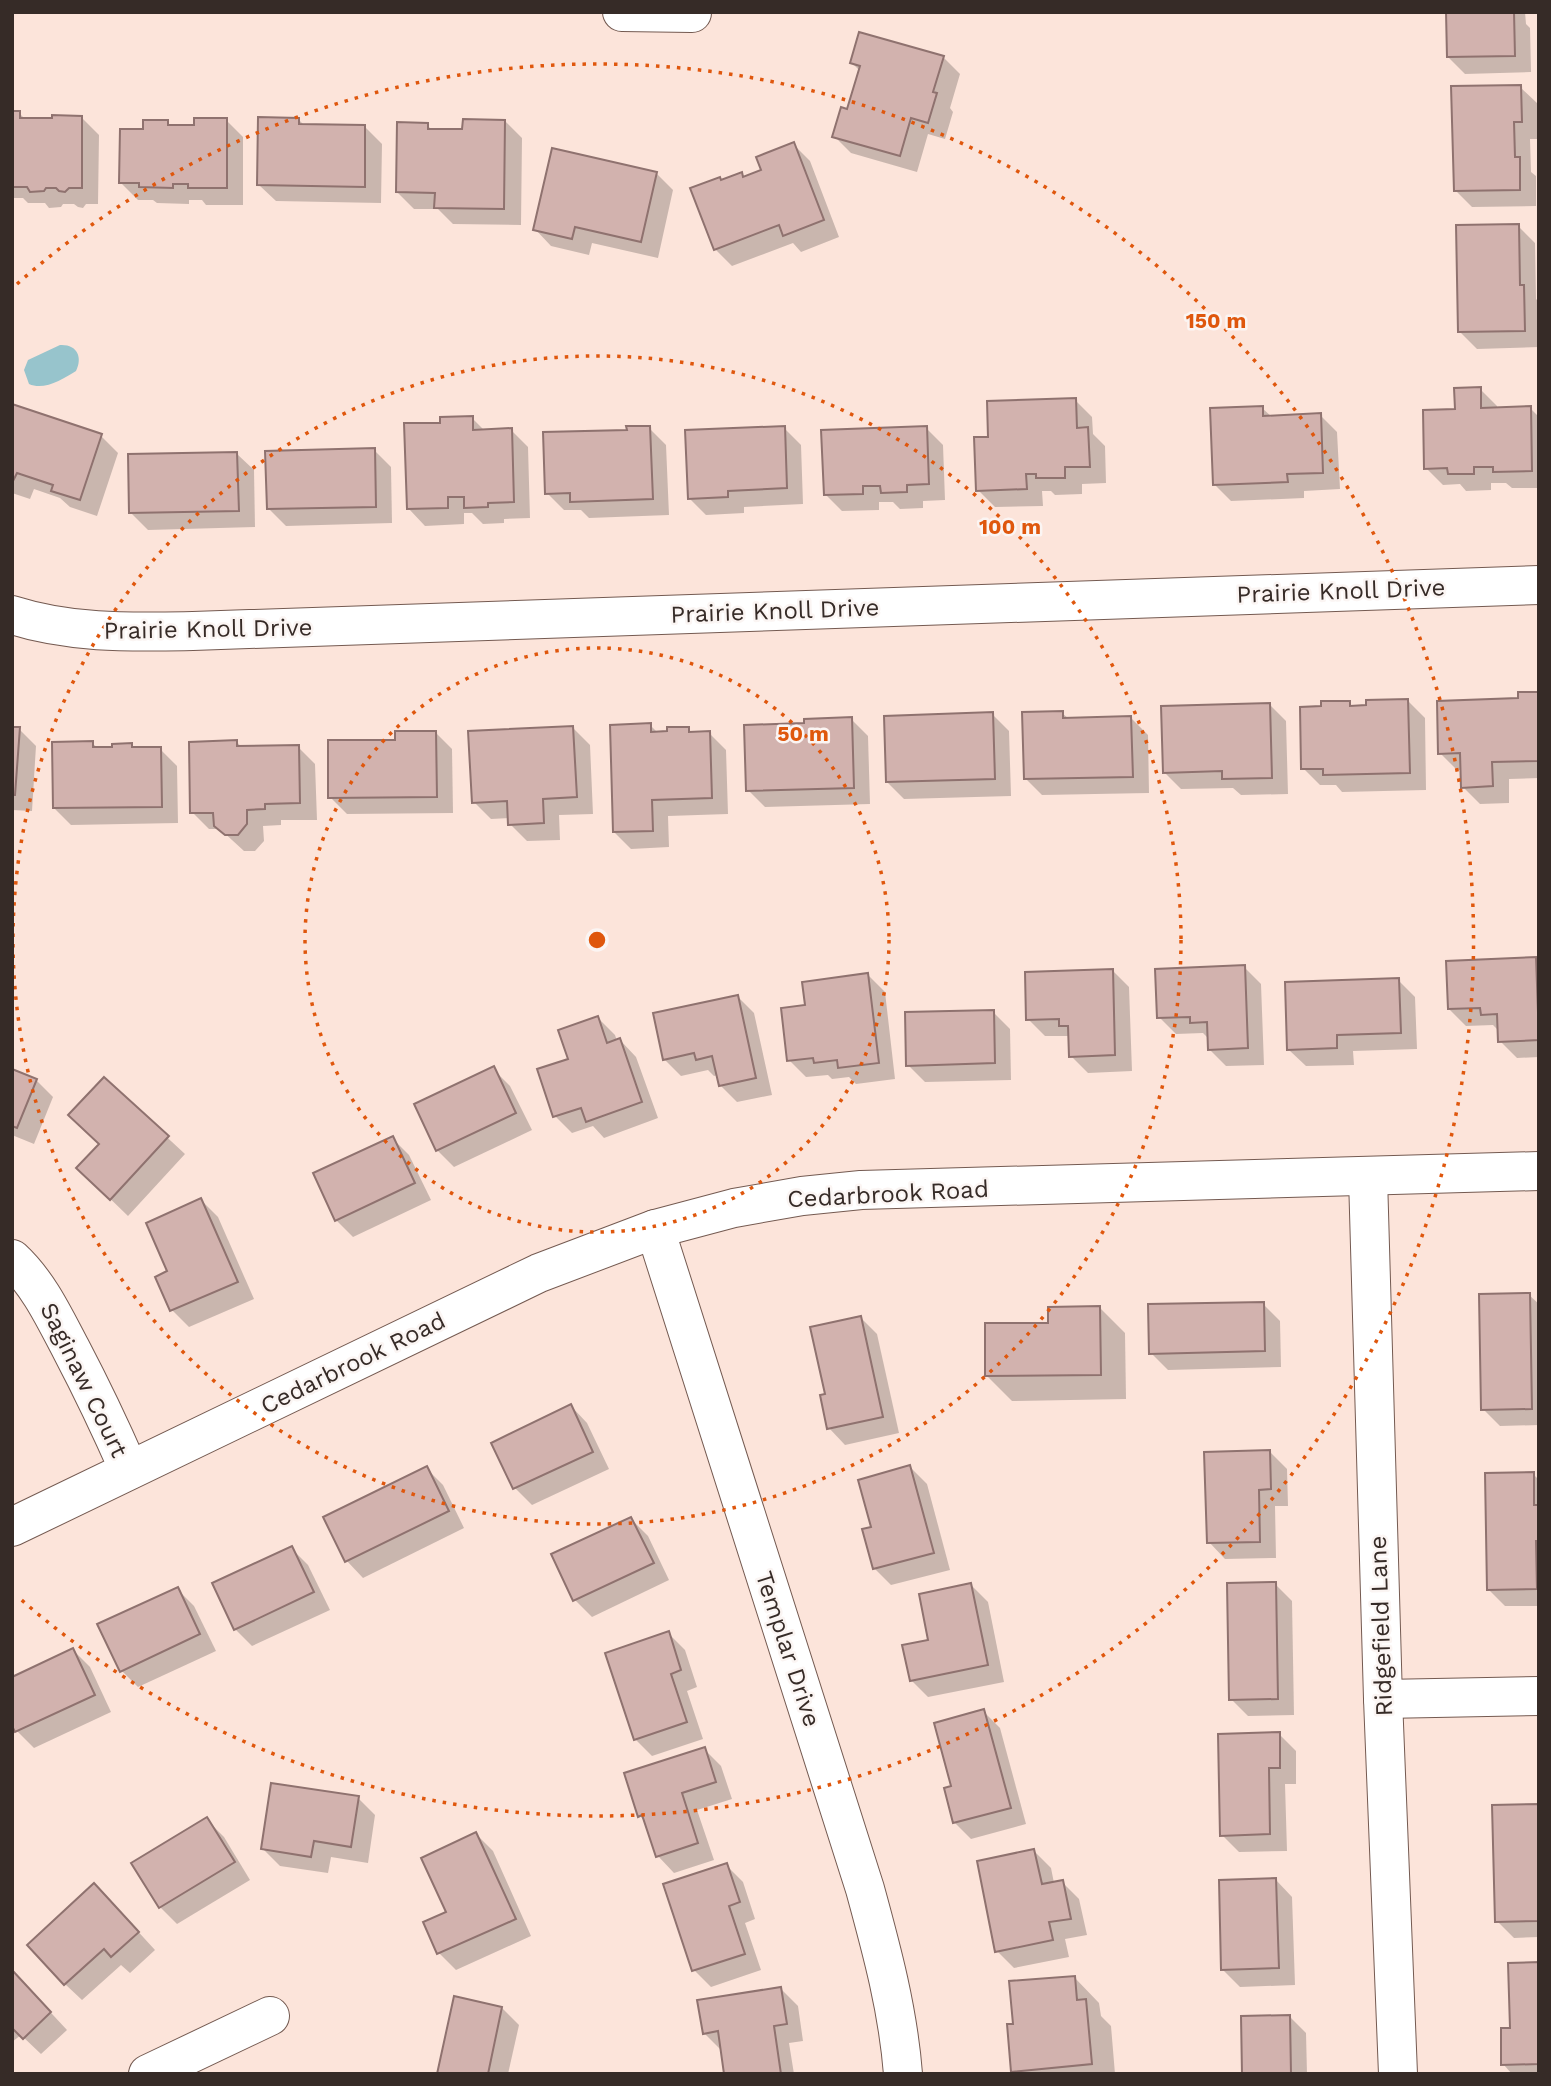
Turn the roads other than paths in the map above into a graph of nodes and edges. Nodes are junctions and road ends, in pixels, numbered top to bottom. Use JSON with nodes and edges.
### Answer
{"nodes":[{"id":1,"x":622,"y":12,"type":"edge"},
{"id":2,"x":692,"y":13,"type":"edge"},
{"id":3,"x":1539,"y":584,"type":"edge"},
{"id":4,"x":12,"y":615,"type":"edge"},
{"id":5,"x":1539,"y":1171,"type":"edge"},
{"id":6,"x":1368,"y":1177,"type":"junction"},
{"id":7,"x":654,"y":1229,"type":"junction"},
{"id":8,"x":12,"y":1259,"type":"edge"},
{"id":9,"x":129,"y":1471,"type":"junction"},
{"id":10,"x":12,"y":1527,"type":"edge"},
{"id":11,"x":1539,"y":1696,"type":"edge"},
{"id":12,"x":1383,"y":1699,"type":"junction"},
{"id":13,"x":270,"y":2017,"type":"dead end"},
{"id":14,"x":148,"y":2074,"type":"edge"},
{"id":15,"x":902,"y":2074,"type":"edge"},
{"id":16,"x":1398,"y":2074,"type":"edge"}],
"edges":[{"from":1,"to":2,"type":"street"},
{"from":3,"to":4,"type":"street","name":"Prairie Knoll Drive"},
{"from":5,"to":6,"type":"street","name":"Cedarbrook Road"},
{"from":6,"to":7,"type":"street","name":"Cedarbrook Road"},
{"from":6,"to":12,"type":"street","name":"Ridgefield Lane"},
{"from":7,"to":9,"type":"street","name":"Cedarbrook Road"},
{"from":7,"to":15,"type":"street","name":"Templar Drive"},
{"from":8,"to":9,"type":"street","name":"Saginaw Court"},
{"from":9,"to":10,"type":"street","name":"Cedarbrook Road"},
{"from":11,"to":12,"type":"street"},
{"from":12,"to":16,"type":"street","name":"Ridgefield Lane"},
{"from":13,"to":14,"type":"street"}]}
